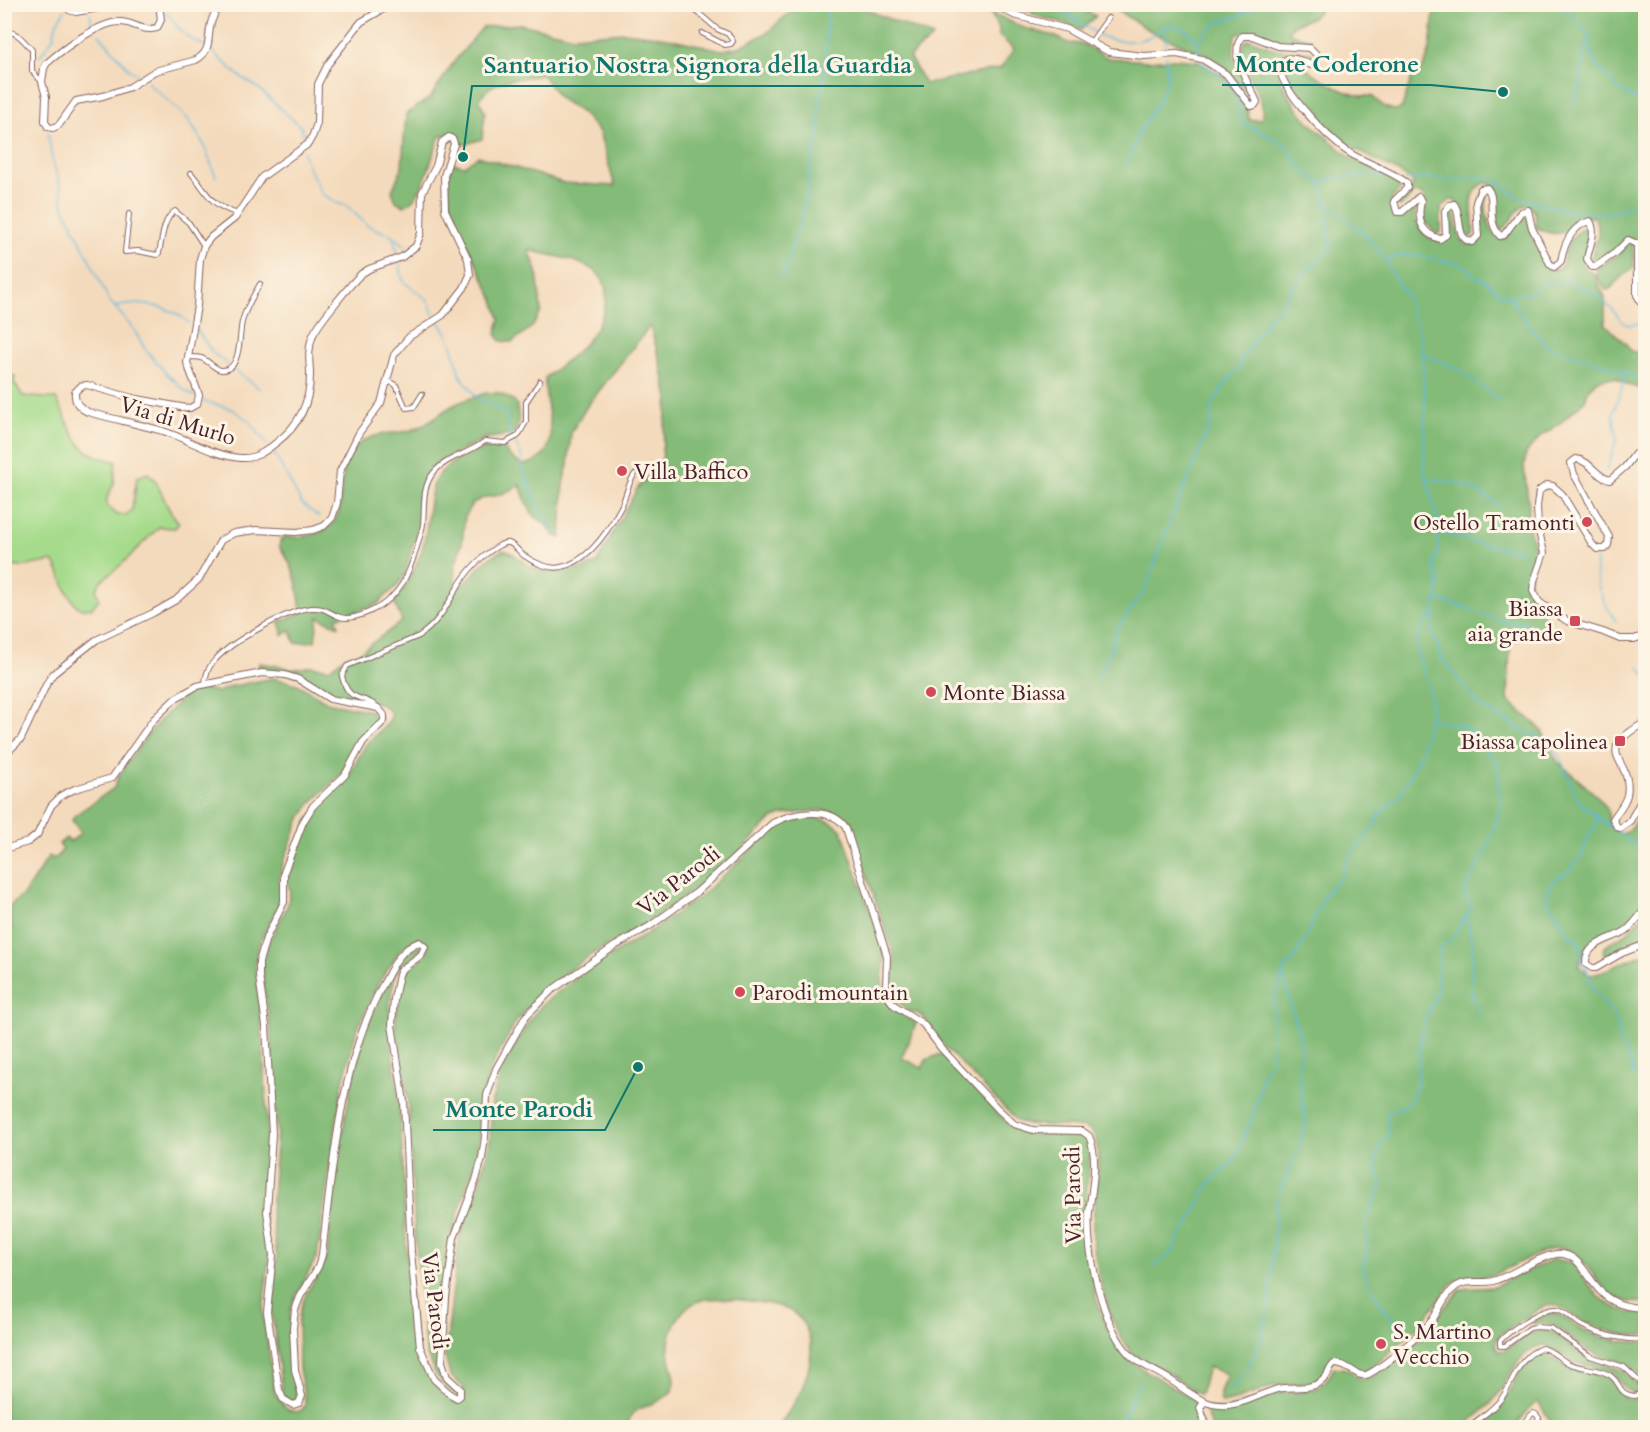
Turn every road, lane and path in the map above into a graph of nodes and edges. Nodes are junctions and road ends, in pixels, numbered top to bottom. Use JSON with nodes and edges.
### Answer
{"nodes":[{"id":1,"x":66,"y":4,"type":"edge"},
{"id":2,"x":123,"y":4,"type":"edge"},
{"id":3,"x":159,"y":4,"type":"edge"},
{"id":4,"x":220,"y":4,"type":"edge"},
{"id":5,"x":392,"y":4,"type":"edge"},
{"id":6,"x":688,"y":4,"type":"edge"},
{"id":7,"x":993,"y":4,"type":"edge"},
{"id":8,"x":1108,"y":18,"type":"dead end"},
{"id":9,"x":4,"y":31,"type":"edge"},
{"id":10,"x":702,"y":33,"type":"dead end"},
{"id":11,"x":1093,"y":40,"type":"junction"},
{"id":12,"x":42,"y":82,"type":"junction"},
{"id":13,"x":191,"y":173,"type":"dead end"},
{"id":14,"x":129,"y":214,"type":"dead end"},
{"id":15,"x":238,"y":214,"type":"junction"},
{"id":16,"x":204,"y":246,"type":"junction"},
{"id":17,"x":260,"y":284,"type":"dead end"},
{"id":18,"x":1646,"y":304,"type":"edge"},
{"id":19,"x":187,"y":357,"type":"junction"},
{"id":20,"x":540,"y":381,"type":"dead end"},
{"id":21,"x":387,"y":385,"type":"junction"},
{"id":22,"x":422,"y":394,"type":"dead end"},
{"id":23,"x":1646,"y":453,"type":"edge"},
{"id":24,"x":635,"y":474,"type":"dead end"},
{"id":25,"x":1646,"y":635,"type":"edge"},
{"id":26,"x":205,"y":685,"type":"junction"},
{"id":27,"x":378,"y":708,"type":"junction"},
{"id":28,"x":1646,"y":722,"type":"edge"},
{"id":29,"x":4,"y":755,"type":"edge"},
{"id":30,"x":1646,"y":792,"type":"edge"},
{"id":31,"x":4,"y":849,"type":"edge"},
{"id":32,"x":1646,"y":908,"type":"edge"},
{"id":33,"x":1646,"y":944,"type":"edge"},
{"id":34,"x":1646,"y":1308,"type":"edge"},
{"id":35,"x":1646,"y":1339,"type":"edge"},
{"id":36,"x":1204,"y":1402,"type":"junction"},
{"id":37,"x":1207,"y":1428,"type":"edge"},
{"id":38,"x":1468,"y":1428,"type":"edge"},
{"id":39,"x":1518,"y":1428,"type":"edge"},
{"id":40,"x":1534,"y":1428,"type":"edge"}],
"edges":[{"from":1,"to":2,"type":"street"},
{"from":3,"to":12,"type":"street"},
{"from":4,"to":12,"type":"street"},
{"from":5,"to":15,"type":"street"},
{"from":6,"to":10,"type":"street"},
{"from":7,"to":11,"type":"street"},
{"from":8,"to":11,"type":"street"},
{"from":9,"to":12,"type":"street"},
{"from":11,"to":18,"type":"street"},
{"from":13,"to":15,"type":"street"},
{"from":14,"to":16,"type":"street"},
{"from":15,"to":16,"type":"street"},
{"from":16,"to":19,"type":"street","name":"Via di Murlo"},
{"from":17,"to":19,"type":"street"},
{"from":19,"to":21,"type":"street","name":"Via di Murlo"},
{"from":20,"to":26,"type":"street"},
{"from":21,"to":22,"type":"street"},
{"from":21,"to":29,"type":"street"},
{"from":23,"to":25,"type":"street"},
{"from":24,"to":27,"type":"street"},
{"from":26,"to":27,"type":"street"},
{"from":26,"to":31,"type":"street"},
{"from":27,"to":36,"type":"street","name":"Via Parodi"},
{"from":28,"to":30,"type":"street"},
{"from":32,"to":33,"type":"street"},
{"from":34,"to":36,"type":"street","name":"Via Parodi"},
{"from":35,"to":38,"type":"street"},
{"from":36,"to":37,"type":"street"},
{"from":39,"to":40,"type":"street"}]}
